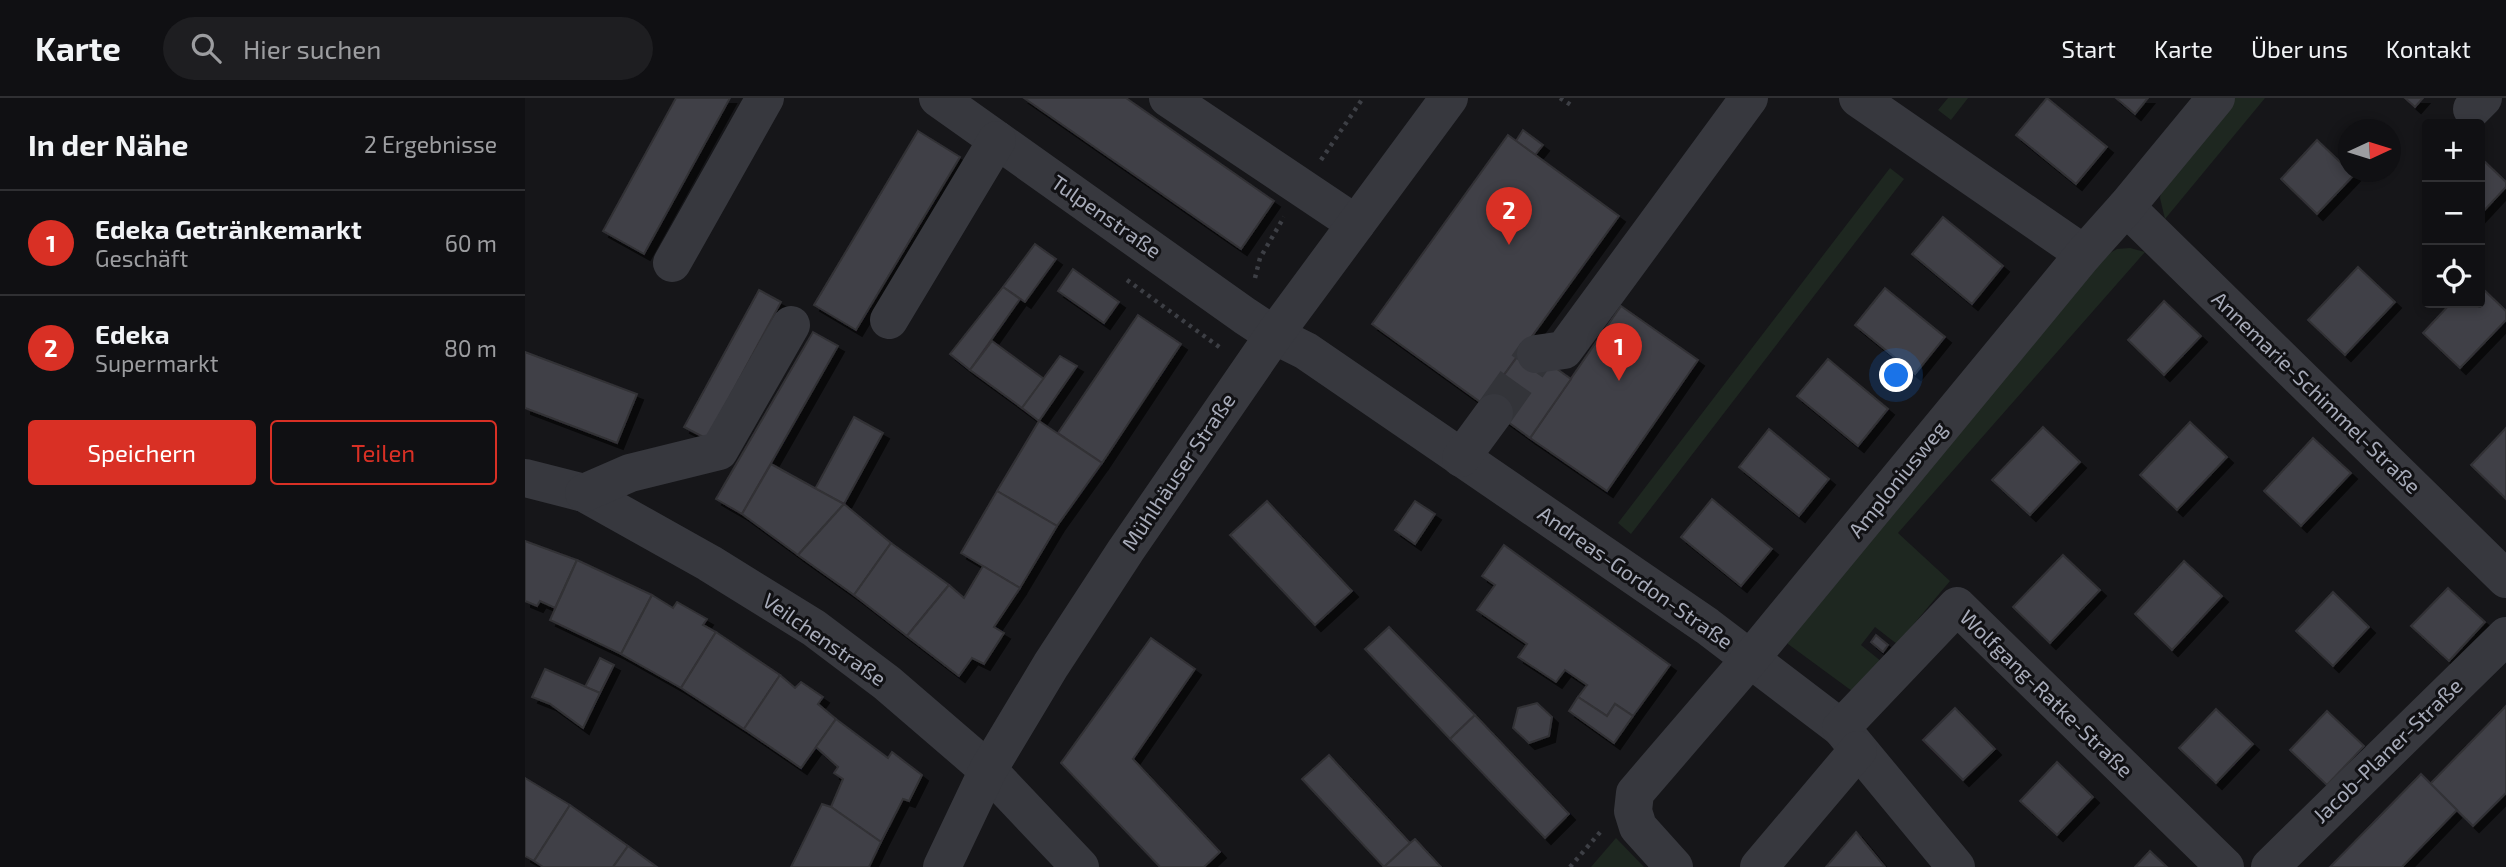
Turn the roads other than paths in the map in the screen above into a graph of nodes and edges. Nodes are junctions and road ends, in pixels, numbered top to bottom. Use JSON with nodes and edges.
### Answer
{"nodes":[{"id":1,"x":765,"y":98,"type":"edge"},
{"id":2,"x":938,"y":98,"type":"edge"},
{"id":3,"x":1168,"y":98,"type":"edge"},
{"id":4,"x":1449,"y":98,"type":"edge"},
{"id":5,"x":1749,"y":98,"type":"edge"},
{"id":6,"x":1858,"y":98,"type":"edge"},
{"id":7,"x":2216,"y":98,"type":"edge"},
{"id":8,"x":997,"y":140,"type":"junction"},
{"id":9,"x":2126,"y":207,"type":"junction"},
{"id":10,"x":1356,"y":224,"type":"junction"},
{"id":11,"x":2084,"y":254,"type":"junction"},
{"id":12,"x":672,"y":263,"type":"dead end"},
{"id":13,"x":889,"y":320,"type":"dead end"},
{"id":14,"x":791,"y":325,"type":"dead end"},
{"id":15,"x":1274,"y":335,"type":"junction"},
{"id":16,"x":1536,"y":354,"type":"tunnel mouth"},
{"id":17,"x":1494,"y":413,"type":"tunnel mouth"},
{"id":18,"x":1461,"y":458,"type":"junction"},
{"id":19,"x":525,"y":478,"type":"edge"},
{"id":20,"x":584,"y":494,"type":"junction"},
{"id":21,"x":2506,"y":579,"type":"edge"},
{"id":22,"x":2506,"y":636,"type":"edge"},
{"id":23,"x":1750,"y":659,"type":"junction"},
{"id":24,"x":1849,"y":739,"type":"junction"},
{"id":25,"x":988,"y":770,"type":"junction"},
{"id":26,"x":942,"y":867,"type":"edge"},
{"id":27,"x":1080,"y":867,"type":"edge"},
{"id":28,"x":1674,"y":867,"type":"edge"},
{"id":29,"x":1759,"y":867,"type":"edge"},
{"id":30,"x":1956,"y":867,"type":"edge"},
{"id":31,"x":2225,"y":867,"type":"edge"},
{"id":32,"x":2270,"y":867,"type":"edge"}],
"edges":[{"from":1,"to":12,"type":"street"},
{"from":2,"to":8,"type":"street","name":"Tulpenstraße"},
{"from":3,"to":10,"type":"street"},
{"from":4,"to":10,"type":"street","name":"Mühlhäuser Straße"},
{"from":5,"to":16,"type":"street"},
{"from":6,"to":11,"type":"street"},
{"from":7,"to":9,"type":"street","name":"Amploniusweg"},
{"from":8,"to":13,"type":"street"},
{"from":8,"to":15,"type":"street","name":"Tulpenstraße"},
{"from":9,"to":11,"type":"street","name":"Amploniusweg"},
{"from":9,"to":21,"type":"street","name":"Annemarie-Schimmel-Straße"},
{"from":10,"to":15,"type":"street","name":"Mühlhäuser Straße"},
{"from":11,"to":23,"type":"street","name":"Amploniusweg"},
{"from":14,"to":20,"type":"street"},
{"from":15,"to":18,"type":"street","name":"Andreas-Gordon-Straße"},
{"from":15,"to":25,"type":"street","name":"Mühlhäuser Straße"},
{"from":17,"to":18,"type":"street"},
{"from":18,"to":23,"type":"street","name":"Andreas-Gordon-Straße"},
{"from":19,"to":20,"type":"street","name":"Veilchenstraße"},
{"from":20,"to":25,"type":"street","name":"Veilchenstraße"},
{"from":22,"to":32,"type":"street","name":"Jacob-Planer-Straße"},
{"from":23,"to":24,"type":"street","name":"Andreas-Gordon-Straße"},
{"from":23,"to":28,"type":"street","name":"Amploniusweg"},
{"from":24,"to":29,"type":"street"},
{"from":24,"to":30,"type":"street","name":"Andreas-Gordon-Straße"},
{"from":24,"to":31,"type":"street","name":"Wolfgang-Ratke-Straße"},
{"from":25,"to":26,"type":"street","name":"Mühlhäuser Straße"},
{"from":25,"to":27,"type":"street","name":"Veilchenstraße"}]}
